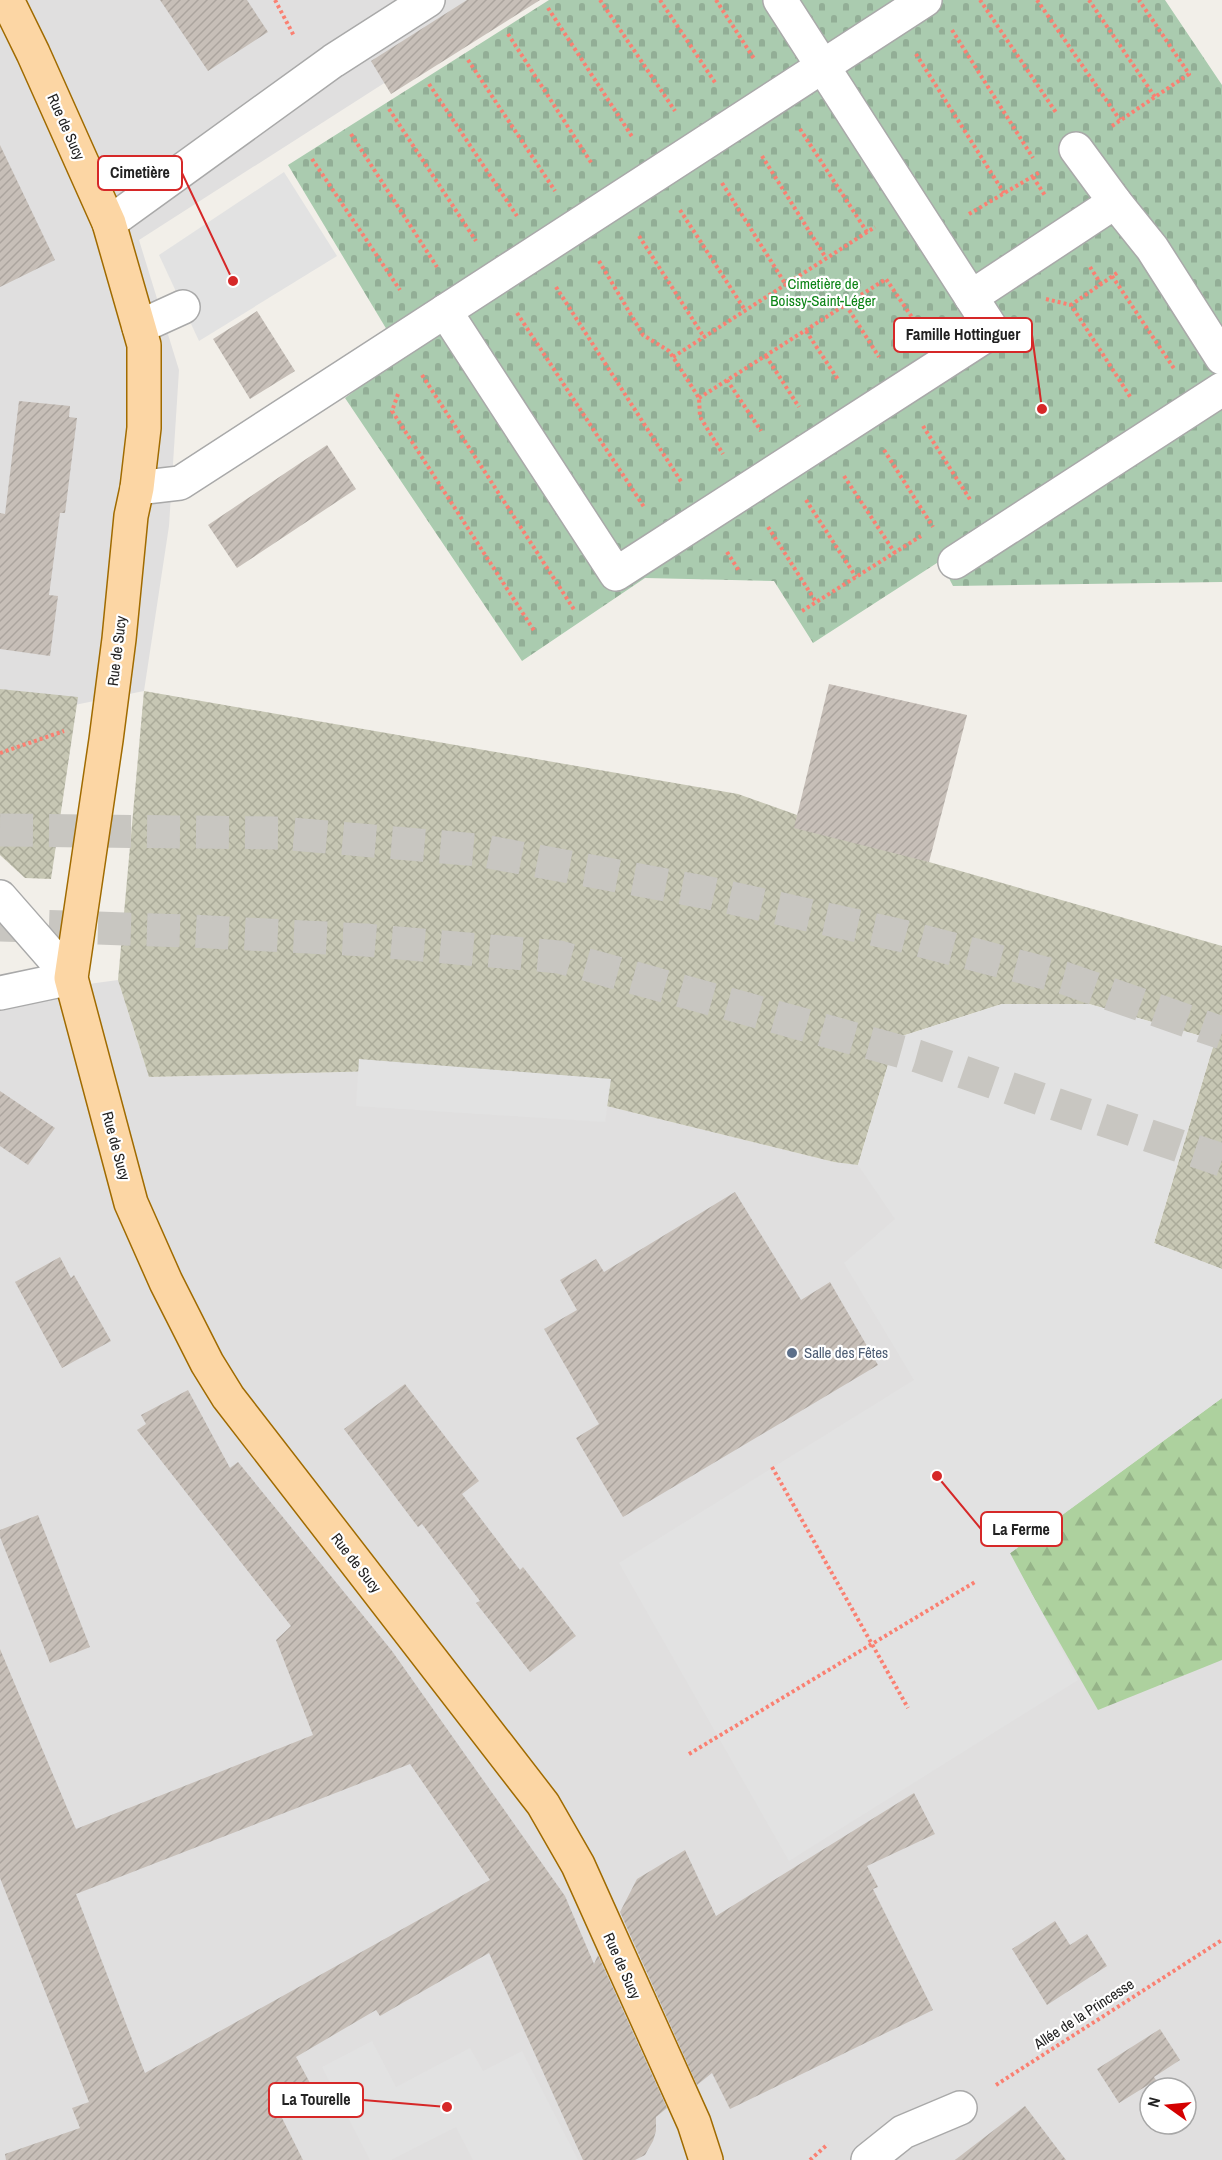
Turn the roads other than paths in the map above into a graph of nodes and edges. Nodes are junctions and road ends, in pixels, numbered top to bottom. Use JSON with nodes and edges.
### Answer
{"nodes":[{"id":1,"x":7,"y":0,"type":"edge"},
{"id":2,"x":428,"y":0,"type":"edge"},
{"id":3,"x":780,"y":0,"type":"edge"},
{"id":4,"x":935,"y":10,"type":"edge"},
{"id":5,"x":822,"y":66,"type":"junction"},
{"id":6,"x":1076,"y":149,"type":"dead end"},
{"id":7,"x":1114,"y":202,"type":"junction"},
{"id":8,"x":109,"y":223,"type":"junction"},
{"id":9,"x":971,"y":297,"type":"junction"},
{"id":10,"x":183,"y":307,"type":"dead end"},
{"id":11,"x":432,"y":319,"type":"junction"},
{"id":12,"x":139,"y":327,"type":"junction"},
{"id":13,"x":1222,"y":357,"type":"edge"},
{"id":14,"x":1222,"y":389,"type":"edge"},
{"id":15,"x":137,"y":488,"type":"junction"},
{"id":16,"x":955,"y":562,"type":"dead end"},
{"id":17,"x":0,"y":897,"type":"edge"},
{"id":18,"x":71,"y":978,"type":"junction"},
{"id":19,"x":0,"y":993,"type":"edge"},
{"id":20,"x":960,"y":2108,"type":"road end"},
{"id":21,"x":706,"y":2160,"type":"edge"},
{"id":22,"x":868,"y":2160,"type":"edge"}],
"edges":[{"from":1,"to":8,"type":"main road","name":"Rue de Sucy"},
{"from":2,"to":8,"type":"street"},
{"from":3,"to":5,"type":"street"},
{"from":4,"to":5,"type":"street"},
{"from":5,"to":9,"type":"street"},
{"from":5,"to":11,"type":"street"},
{"from":6,"to":7,"type":"street"},
{"from":7,"to":9,"type":"street"},
{"from":7,"to":13,"type":"street"},
{"from":8,"to":12,"type":"main road","name":"Rue de Sucy"},
{"from":9,"to":11,"type":"street"},
{"from":10,"to":12,"type":"street"},
{"from":11,"to":15,"type":"street"},
{"from":12,"to":15,"type":"main road","name":"Rue de Sucy"},
{"from":14,"to":16,"type":"street"},
{"from":15,"to":18,"type":"main road","name":"Rue de Sucy"},
{"from":17,"to":18,"type":"street"},
{"from":18,"to":19,"type":"street"},
{"from":18,"to":21,"type":"main road","name":"Rue de Sucy"},
{"from":20,"to":22,"type":"street"}]}
